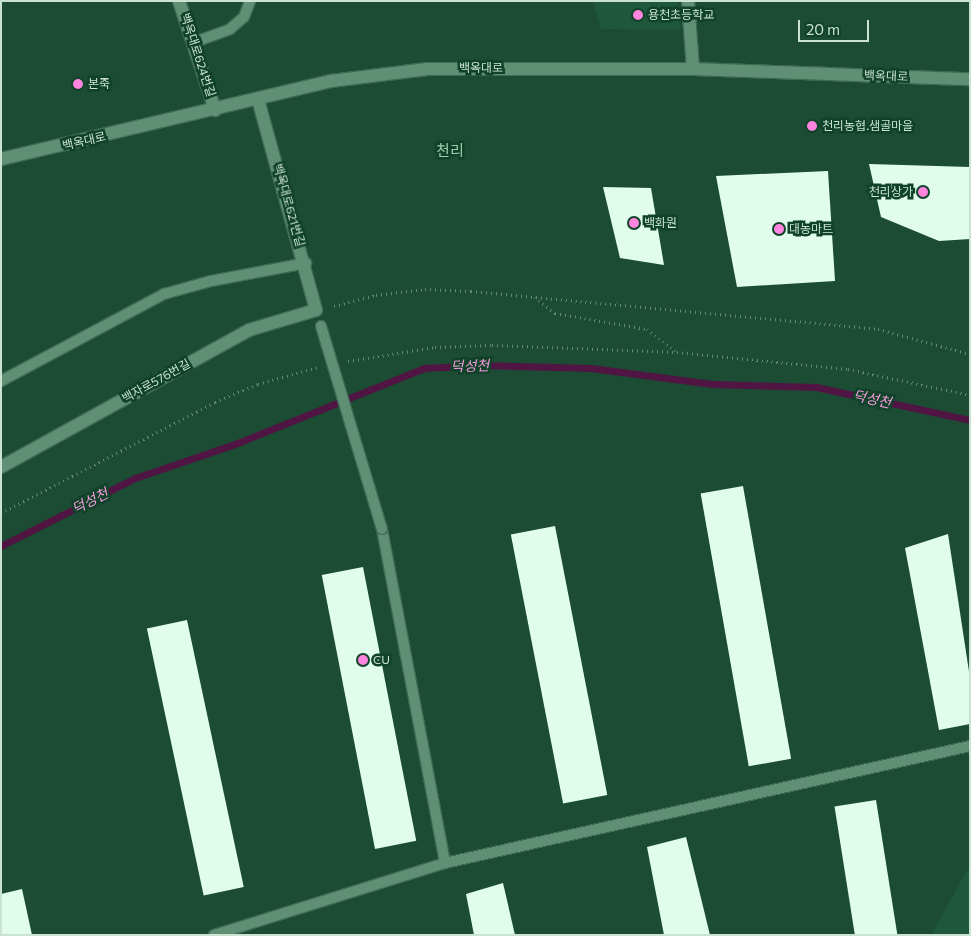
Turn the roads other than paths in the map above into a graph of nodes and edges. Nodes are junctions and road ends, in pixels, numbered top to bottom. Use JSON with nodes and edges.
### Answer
{"nodes":[{"id":1,"x":179,"y":1,"type":"edge"},
{"id":2,"x":250,"y":1,"type":"edge"},
{"id":3,"x":688,"y":1,"type":"edge"},
{"id":4,"x":195,"y":42,"type":"junction"},
{"id":5,"x":693,"y":69,"type":"junction"},
{"id":6,"x":970,"y":79,"type":"edge"},
{"id":7,"x":258,"y":100,"type":"junction"},
{"id":8,"x":215,"y":110,"type":"junction"},
{"id":9,"x":1,"y":159,"type":"edge"},
{"id":10,"x":306,"y":263,"type":"junction"},
{"id":11,"x":316,"y":310,"type":"junction"},
{"id":12,"x":1,"y":381,"type":"edge"},
{"id":13,"x":1,"y":467,"type":"edge"},
{"id":14,"x":970,"y":746,"type":"edge"},
{"id":15,"x":445,"y":864,"type":"junction"},
{"id":16,"x":214,"y":935,"type":"edge"}],
"edges":[{"from":1,"to":4,"type":"main road","name":"백옥대로624번길"},
{"from":2,"to":4,"type":"lane"},
{"from":3,"to":5,"type":"main road"},
{"from":4,"to":8,"type":"main road","name":"백옥대로624번길"},
{"from":5,"to":6,"type":"main road","name":"백옥대로"},
{"from":5,"to":7,"type":"main road","name":"백옥대로"},
{"from":7,"to":8,"type":"main road","name":"백옥대로"},
{"from":7,"to":10,"type":"main road","name":"백옥대로621번길"},
{"from":8,"to":9,"type":"main road","name":"백옥대로"},
{"from":10,"to":11,"type":"main road","name":"백옥대로621번길"},
{"from":10,"to":12,"type":"lane"},
{"from":11,"to":13,"type":"main road","name":"백자로576번길"},
{"from":11,"to":15,"type":"lane","bridge":true},
{"from":14,"to":15,"type":"lane"},
{"from":15,"to":16,"type":"lane"}]}
